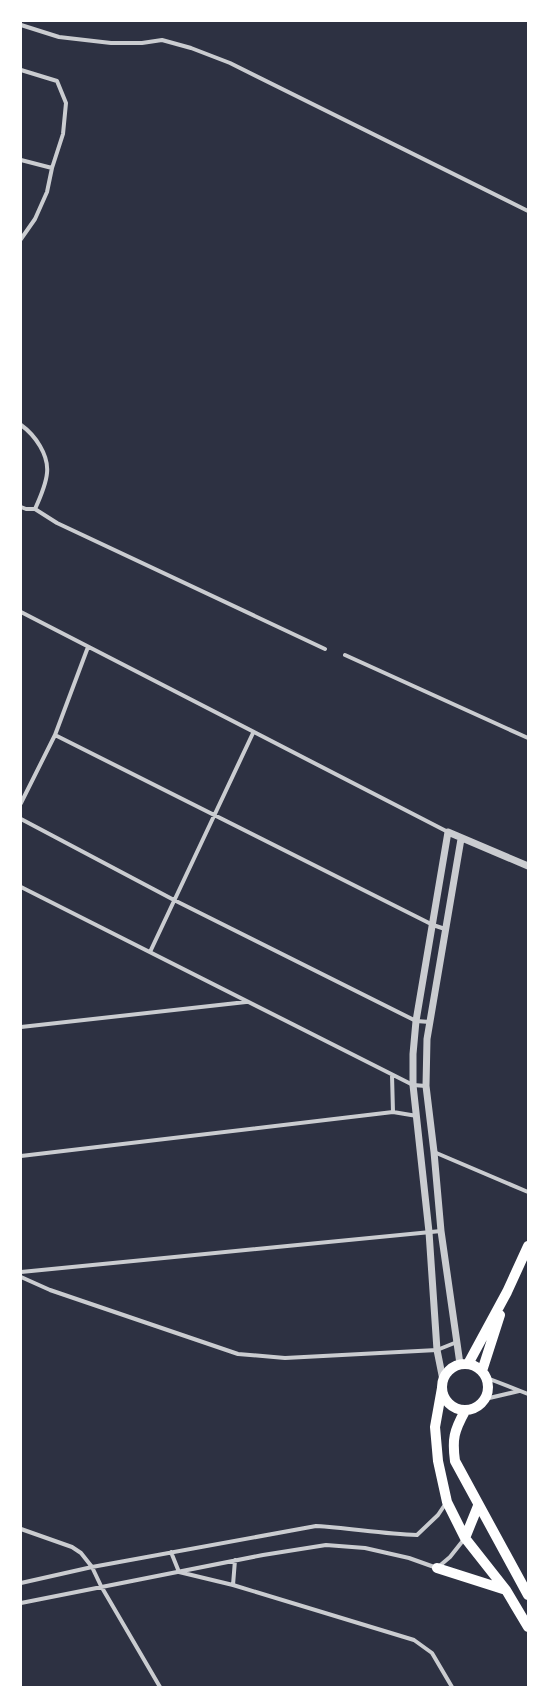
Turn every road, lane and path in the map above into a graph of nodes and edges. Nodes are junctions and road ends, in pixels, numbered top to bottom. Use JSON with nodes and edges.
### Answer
{"nodes":[{"id":1,"x":21,"y":25,"type":"edge"},
{"id":2,"x":21,"y":70,"type":"edge"},
{"id":3,"x":21,"y":160,"type":"edge"},
{"id":4,"x":52,"y":168,"type":"junction"},
{"id":5,"x":528,"y":211,"type":"edge"},
{"id":6,"x":21,"y":239,"type":"edge"},
{"id":7,"x":21,"y":425,"type":"edge"},
{"id":8,"x":21,"y":506,"type":"edge"},
{"id":9,"x":35,"y":509,"type":"junction"},
{"id":10,"x":21,"y":612,"type":"edge"},
{"id":11,"x":88,"y":647,"type":"junction"},
{"id":12,"x":325,"y":649,"type":"dead end"},
{"id":13,"x":345,"y":655,"type":"dead end"},
{"id":14,"x":253,"y":733,"type":"junction"},
{"id":15,"x":55,"y":735,"type":"junction"},
{"id":16,"x":528,"y":738,"type":"edge"},
{"id":17,"x":21,"y":803,"type":"edge"},
{"id":18,"x":214,"y":814,"type":"junction"},
{"id":19,"x":21,"y":819,"type":"edge"},
{"id":20,"x":448,"y":832,"type":"junction"},
{"id":21,"x":461,"y":839,"type":"junction"},
{"id":22,"x":528,"y":866,"type":"edge"},
{"id":23,"x":21,"y":888,"type":"edge"},
{"id":24,"x":174,"y":900,"type":"junction"},
{"id":25,"x":433,"y":925,"type":"junction"},
{"id":26,"x":445,"y":928,"type":"junction"},
{"id":27,"x":150,"y":952,"type":"junction"},
{"id":28,"x":247,"y":1002,"type":"junction"},
{"id":29,"x":416,"y":1021,"type":"junction"},
{"id":30,"x":430,"y":1022,"type":"junction"},
{"id":31,"x":21,"y":1027,"type":"edge"},
{"id":32,"x":392,"y":1075,"type":"junction"},
{"id":33,"x":413,"y":1085,"type":"junction"},
{"id":34,"x":426,"y":1086,"type":"junction"},
{"id":35,"x":393,"y":1112,"type":"junction"},
{"id":36,"x":417,"y":1116,"type":"junction"},
{"id":37,"x":434,"y":1152,"type":"junction"},
{"id":38,"x":21,"y":1156,"type":"edge"},
{"id":39,"x":528,"y":1192,"type":"edge"},
{"id":40,"x":441,"y":1231,"type":"junction"},
{"id":41,"x":429,"y":1232,"type":"junction"},
{"id":42,"x":528,"y":1246,"type":"edge"},
{"id":43,"x":21,"y":1272,"type":"edge"},
{"id":44,"x":21,"y":1276,"type":"edge"},
{"id":45,"x":507,"y":1292,"type":"junction"},
{"id":46,"x":458,"y":1342,"type":"junction"},
{"id":47,"x":437,"y":1350,"type":"junction"},
{"id":48,"x":464,"y":1364,"type":"junction"},
{"id":49,"x":484,"y":1374,"type":"junction"},
{"id":50,"x":442,"y":1384,"type":"junction"},
{"id":51,"x":519,"y":1391,"type":"junction"},
{"id":52,"x":528,"y":1394,"type":"edge"},
{"id":53,"x":485,"y":1399,"type":"junction"},
{"id":54,"x":465,"y":1411,"type":"junction"},
{"id":55,"x":447,"y":1502,"type":"junction"},
{"id":56,"x":478,"y":1506,"type":"junction"},
{"id":57,"x":21,"y":1528,"type":"edge"},
{"id":58,"x":465,"y":1538,"type":"junction"},
{"id":59,"x":171,"y":1552,"type":"junction"},
{"id":60,"x":235,"y":1560,"type":"junction"},
{"id":61,"x":92,"y":1567,"type":"junction"},
{"id":62,"x":437,"y":1568,"type":"junction"},
{"id":63,"x":179,"y":1572,"type":"junction"},
{"id":64,"x":21,"y":1583,"type":"edge"},
{"id":65,"x":233,"y":1585,"type":"junction"},
{"id":66,"x":101,"y":1586,"type":"junction"},
{"id":67,"x":506,"y":1590,"type":"junction"},
{"id":68,"x":528,"y":1595,"type":"edge"},
{"id":69,"x":21,"y":1603,"type":"edge"},
{"id":70,"x":528,"y":1627,"type":"edge"},
{"id":71,"x":160,"y":1687,"type":"edge"},
{"id":72,"x":452,"y":1687,"type":"edge"}],
"edges":[{"from":1,"to":5,"type":"street"},
{"from":2,"to":4,"type":"street"},
{"from":3,"to":4,"type":"street"},
{"from":4,"to":6,"type":"street"},
{"from":7,"to":9,"type":"street"},
{"from":8,"to":9,"type":"street"},
{"from":9,"to":12,"type":"street"},
{"from":10,"to":11,"type":"street"},
{"from":11,"to":14,"type":"street"},
{"from":11,"to":15,"type":"street"},
{"from":13,"to":16,"type":"street"},
{"from":14,"to":18,"type":"street"},
{"from":14,"to":20,"type":"street"},
{"from":15,"to":17,"type":"street"},
{"from":15,"to":18,"type":"street"},
{"from":18,"to":24,"type":"street"},
{"from":18,"to":25,"type":"street"},
{"from":19,"to":24,"type":"street"},
{"from":20,"to":21,"type":"street"},
{"from":20,"to":25,"type":"street"},
{"from":21,"to":22,"type":"street"},
{"from":21,"to":26,"type":"street"},
{"from":23,"to":27,"type":"street"},
{"from":24,"to":27,"type":"street"},
{"from":24,"to":29,"type":"street"},
{"from":25,"to":26,"type":"street"},
{"from":25,"to":29,"type":"street"},
{"from":26,"to":30,"type":"street"},
{"from":27,"to":28,"type":"street"},
{"from":28,"to":31,"type":"street"},
{"from":28,"to":32,"type":"street"},
{"from":29,"to":30,"type":"street"},
{"from":29,"to":33,"type":"street"},
{"from":30,"to":34,"type":"street"},
{"from":32,"to":33,"type":"street"},
{"from":32,"to":35,"type":"street"},
{"from":33,"to":34,"type":"street"},
{"from":33,"to":36,"type":"street"},
{"from":34,"to":37,"type":"street"},
{"from":35,"to":36,"type":"street"},
{"from":35,"to":38,"type":"street"},
{"from":36,"to":41,"type":"street"},
{"from":37,"to":39,"type":"street"},
{"from":37,"to":40,"type":"street"},
{"from":40,"to":41,"type":"street"},
{"from":40,"to":46,"type":"street"},
{"from":41,"to":43,"type":"street"},
{"from":41,"to":47,"type":"street"},
{"from":42,"to":45,"type":"main road"},
{"from":44,"to":47,"type":"street"},
{"from":45,"to":48,"type":"main road"},
{"from":45,"to":49,"type":"main road"},
{"from":46,"to":47,"type":"street"},
{"from":46,"to":48,"type":"street"},
{"from":47,"to":50,"type":"street"},
{"from":48,"to":49,"type":"main road"},
{"from":48,"to":50,"type":"main road"},
{"from":49,"to":51,"type":"street"},
{"from":49,"to":53,"type":"main road"},
{"from":50,"to":54,"type":"main road"},
{"from":50,"to":55,"type":"main road"},
{"from":51,"to":52,"type":"street"},
{"from":51,"to":53,"type":"street"},
{"from":53,"to":54,"type":"main road"},
{"from":54,"to":56,"type":"main road"},
{"from":55,"to":58,"type":"main road"},
{"from":55,"to":59,"type":"street"},
{"from":56,"to":58,"type":"main road"},
{"from":56,"to":68,"type":"main road"},
{"from":57,"to":61,"type":"street"},
{"from":58,"to":62,"type":"street"},
{"from":58,"to":67,"type":"main road"},
{"from":59,"to":61,"type":"street"},
{"from":59,"to":63,"type":"street"},
{"from":60,"to":62,"type":"street"},
{"from":60,"to":63,"type":"street"},
{"from":60,"to":65,"type":"street"},
{"from":61,"to":64,"type":"street"},
{"from":61,"to":66,"type":"street"},
{"from":62,"to":67,"type":"main road"},
{"from":63,"to":65,"type":"street"},
{"from":63,"to":66,"type":"street"},
{"from":65,"to":72,"type":"street"},
{"from":66,"to":69,"type":"street"},
{"from":66,"to":71,"type":"street"},
{"from":67,"to":70,"type":"main road"}]}
